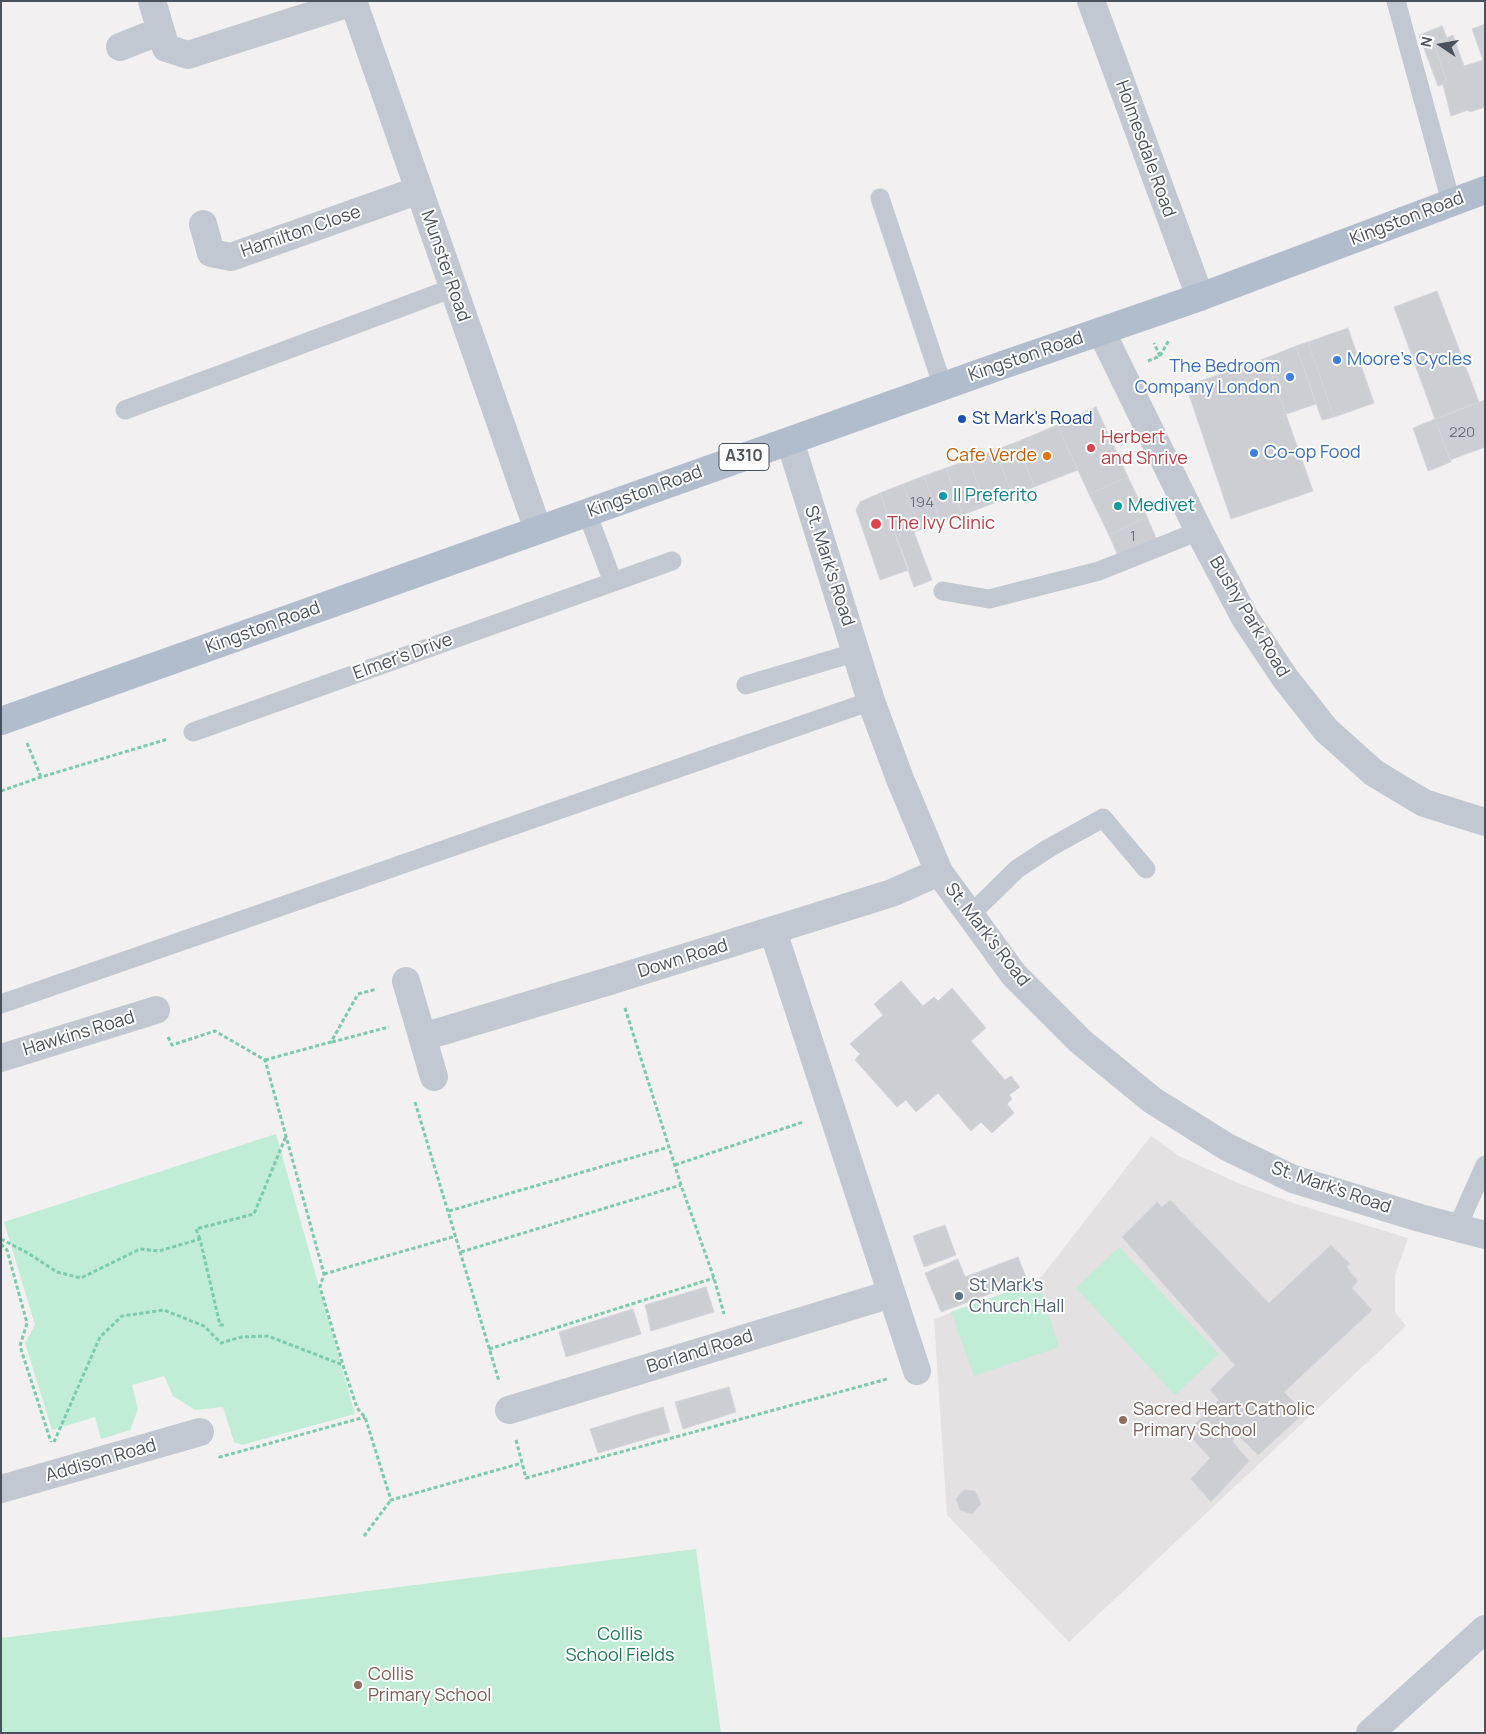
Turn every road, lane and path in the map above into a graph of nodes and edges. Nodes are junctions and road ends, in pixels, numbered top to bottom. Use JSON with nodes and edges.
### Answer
{"nodes":[{"id":1,"x":152,"y":1,"type":"edge"},
{"id":2,"x":1091,"y":1,"type":"edge"},
{"id":3,"x":1396,"y":1,"type":"edge"},
{"id":4,"x":353,"y":2,"type":"edge"},
{"id":5,"x":160,"y":31,"type":"junction"},
{"id":6,"x":120,"y":47,"type":"dead end"},
{"id":7,"x":419,"y":190,"type":"junction"},
{"id":8,"x":1485,"y":190,"type":"edge"},
{"id":9,"x":880,"y":198,"type":"dead end"},
{"id":10,"x":1451,"y":202,"type":"junction"},
{"id":11,"x":203,"y":224,"type":"dead end"},
{"id":12,"x":453,"y":288,"type":"junction"},
{"id":13,"x":1200,"y":297,"type":"junction"},
{"id":14,"x":1102,"y":331,"type":"junction"},
{"id":15,"x":943,"y":387,"type":"junction"},
{"id":16,"x":125,"y":410,"type":"dead end"},
{"id":17,"x":790,"y":441,"type":"junction"},
{"id":18,"x":587,"y":513,"type":"junction"},
{"id":19,"x":538,"y":530,"type":"junction"},
{"id":20,"x":1199,"y":531,"type":"junction"},
{"id":21,"x":672,"y":561,"type":"dead end"},
{"id":22,"x":613,"y":582,"type":"junction"},
{"id":23,"x":943,"y":591,"type":"dead end"},
{"id":24,"x":856,"y":652,"type":"junction"},
{"id":25,"x":746,"y":685,"type":"dead end"},
{"id":26,"x":871,"y":700,"type":"junction"},
{"id":27,"x":8,"y":719,"type":"edge"},
{"id":28,"x":192,"y":732,"type":"joint"},
{"id":29,"x":42,"y":777,"type":"junction"},
{"id":30,"x":1,"y":791,"type":"edge"},
{"id":31,"x":1485,"y":822,"type":"edge"},
{"id":32,"x":1146,"y":869,"type":"dead end"},
{"id":33,"x":939,"y":872,"type":"junction"},
{"id":34,"x":970,"y":915,"type":"junction"},
{"id":35,"x":773,"y":931,"type":"junction"},
{"id":36,"x":616,"y":979,"type":"junction"},
{"id":37,"x":406,"y":981,"type":"joint"},
{"id":38,"x":1,"y":1004,"type":"edge"},
{"id":39,"x":156,"y":1010,"type":"joint"},
{"id":40,"x":390,"y":1027,"type":"dead end"},
{"id":41,"x":423,"y":1037,"type":"junction"},
{"id":42,"x":331,"y":1042,"type":"junction"},
{"id":43,"x":1,"y":1058,"type":"edge"},
{"id":44,"x":265,"y":1060,"type":"junction"},
{"id":45,"x":434,"y":1077,"type":"joint"},
{"id":46,"x":832,"y":1112,"type":"junction"},
{"id":47,"x":286,"y":1136,"type":"junction"},
{"id":48,"x":669,"y":1147,"type":"junction"},
{"id":49,"x":675,"y":1165,"type":"junction"},
{"id":50,"x":1485,"y":1165,"type":"edge"},
{"id":51,"x":681,"y":1185,"type":"junction"},
{"id":52,"x":449,"y":1211,"type":"junction"},
{"id":53,"x":1456,"y":1228,"type":"junction"},
{"id":54,"x":1485,"y":1235,"type":"edge"},
{"id":55,"x":456,"y":1236,"type":"junction"},
{"id":56,"x":1,"y":1239,"type":"edge"},
{"id":57,"x":200,"y":1239,"type":"junction"},
{"id":58,"x":1,"y":1244,"type":"edge"},
{"id":59,"x":461,"y":1252,"type":"junction"},
{"id":60,"x":324,"y":1274,"type":"junction"},
{"id":61,"x":714,"y":1278,"type":"junction"},
{"id":62,"x":891,"y":1294,"type":"junction"},
{"id":63,"x":224,"y":1325,"type":"dead end"},
{"id":64,"x":733,"y":1342,"type":"junction"},
{"id":65,"x":489,"y":1349,"type":"junction"},
{"id":66,"x":342,"y":1365,"type":"junction"},
{"id":67,"x":916,"y":1371,"type":"joint"},
{"id":68,"x":509,"y":1410,"type":"junction"},
{"id":69,"x":365,"y":1417,"type":"junction"},
{"id":70,"x":200,"y":1432,"type":"joint"},
{"id":71,"x":522,"y":1462,"type":"junction"},
{"id":72,"x":1,"y":1489,"type":"edge"},
{"id":73,"x":391,"y":1500,"type":"junction"},
{"id":74,"x":364,"y":1536,"type":"dead end"},
{"id":75,"x":1485,"y":1629,"type":"edge"},
{"id":76,"x":1370,"y":1733,"type":"edge"}],
"edges":[{"from":1,"to":5,"type":"street"},
{"from":2,"to":13,"type":"street","name":"Holmesdale Road"},
{"from":3,"to":10,"type":"lane"},
{"from":4,"to":5,"type":"street"},
{"from":4,"to":7,"type":"street","name":"Munster Road"},
{"from":5,"to":6,"type":"street"},
{"from":7,"to":11,"type":"street","name":"Hamilton Close"},
{"from":7,"to":12,"type":"street","name":"Munster Road"},
{"from":8,"to":10,"type":"main road","name":"Kingston Road","number":"A310"},
{"from":9,"to":15,"type":"lane"},
{"from":10,"to":13,"type":"main road","name":"Kingston Road","number":"A310"},
{"from":12,"to":16,"type":"lane"},
{"from":12,"to":19,"type":"street","name":"Munster Road"},
{"from":13,"to":14,"type":"main road","name":"Kingston Road","number":"A310"},
{"from":14,"to":15,"type":"main road","name":"Kingston Road","number":"A310"},
{"from":14,"to":20,"type":"street","name":"Bushy Park Road"},
{"from":15,"to":17,"type":"main road","name":"Kingston Road","number":"A310"},
{"from":17,"to":18,"type":"main road","name":"Kingston Road","number":"A310"},
{"from":17,"to":24,"type":"street","name":"St. Mark's Road"},
{"from":18,"to":19,"type":"main road","name":"Kingston Road","number":"A310"},
{"from":18,"to":22,"type":"lane"},
{"from":19,"to":27,"type":"main road","name":"Kingston Road","number":"A310"},
{"from":20,"to":23,"type":"lane"},
{"from":20,"to":31,"type":"street","name":"Bushy Park Road"},
{"from":21,"to":22,"type":"lane","name":"Elmer's Drive"},
{"from":22,"to":28,"type":"lane","name":"Elmer's Drive"},
{"from":24,"to":25,"type":"lane"},
{"from":24,"to":26,"type":"street","name":"St. Mark's Road"},
{"from":26,"to":33,"type":"street","name":"St. Mark's Road"},
{"from":26,"to":38,"type":"lane"},
{"from":27,"to":29,"type":"path"},
{"from":28,"to":29,"type":"path"},
{"from":29,"to":30,"type":"path"},
{"from":32,"to":34,"type":"lane"},
{"from":33,"to":34,"type":"street","name":"St. Mark's Road"},
{"from":33,"to":35,"type":"street","name":"Down Road"},
{"from":34,"to":53,"type":"street","name":"St. Mark's Road"},
{"from":35,"to":36,"type":"street","name":"Down Road"},
{"from":35,"to":46,"type":"street"},
{"from":36,"to":41,"type":"street","name":"Down Road"},
{"from":36,"to":48,"type":"path"},
{"from":37,"to":41,"type":"street"},
{"from":37,"to":42,"type":"path"},
{"from":39,"to":43,"type":"street","name":"Hawkins Road"},
{"from":39,"to":44,"type":"path"},
{"from":40,"to":42,"type":"path"},
{"from":41,"to":45,"type":"street"},
{"from":42,"to":44,"type":"path"},
{"from":44,"to":47,"type":"path"},
{"from":45,"to":52,"type":"path"},
{"from":46,"to":49,"type":"path"},
{"from":46,"to":62,"type":"street"},
{"from":47,"to":57,"type":"path"},
{"from":47,"to":60,"type":"path"},
{"from":48,"to":49,"type":"path"},
{"from":48,"to":52,"type":"path"},
{"from":49,"to":51,"type":"path"},
{"from":50,"to":53,"type":"lane"},
{"from":51,"to":59,"type":"path"},
{"from":51,"to":61,"type":"path"},
{"from":52,"to":55,"type":"path"},
{"from":53,"to":54,"type":"street","name":"St. Mark's Road"},
{"from":55,"to":59,"type":"path"},
{"from":55,"to":60,"type":"path"},
{"from":56,"to":57,"type":"path"},
{"from":57,"to":63,"type":"path"},
{"from":58,"to":66,"type":"path"},
{"from":59,"to":65,"type":"path"},
{"from":60,"to":66,"type":"path"},
{"from":61,"to":64,"type":"path"},
{"from":61,"to":65,"type":"path"},
{"from":62,"to":64,"type":"street","name":"Borland Road"},
{"from":62,"to":67,"type":"street"},
{"from":64,"to":68,"type":"street","name":"Borland Road"},
{"from":65,"to":68,"type":"path"},
{"from":66,"to":69,"type":"path"},
{"from":67,"to":71,"type":"path"},
{"from":68,"to":71,"type":"path"},
{"from":69,"to":70,"type":"path"},
{"from":69,"to":73,"type":"path"},
{"from":70,"to":72,"type":"street","name":"Addison Road"},
{"from":71,"to":73,"type":"path"},
{"from":73,"to":74,"type":"path"},
{"from":75,"to":76,"type":"street"}]}
